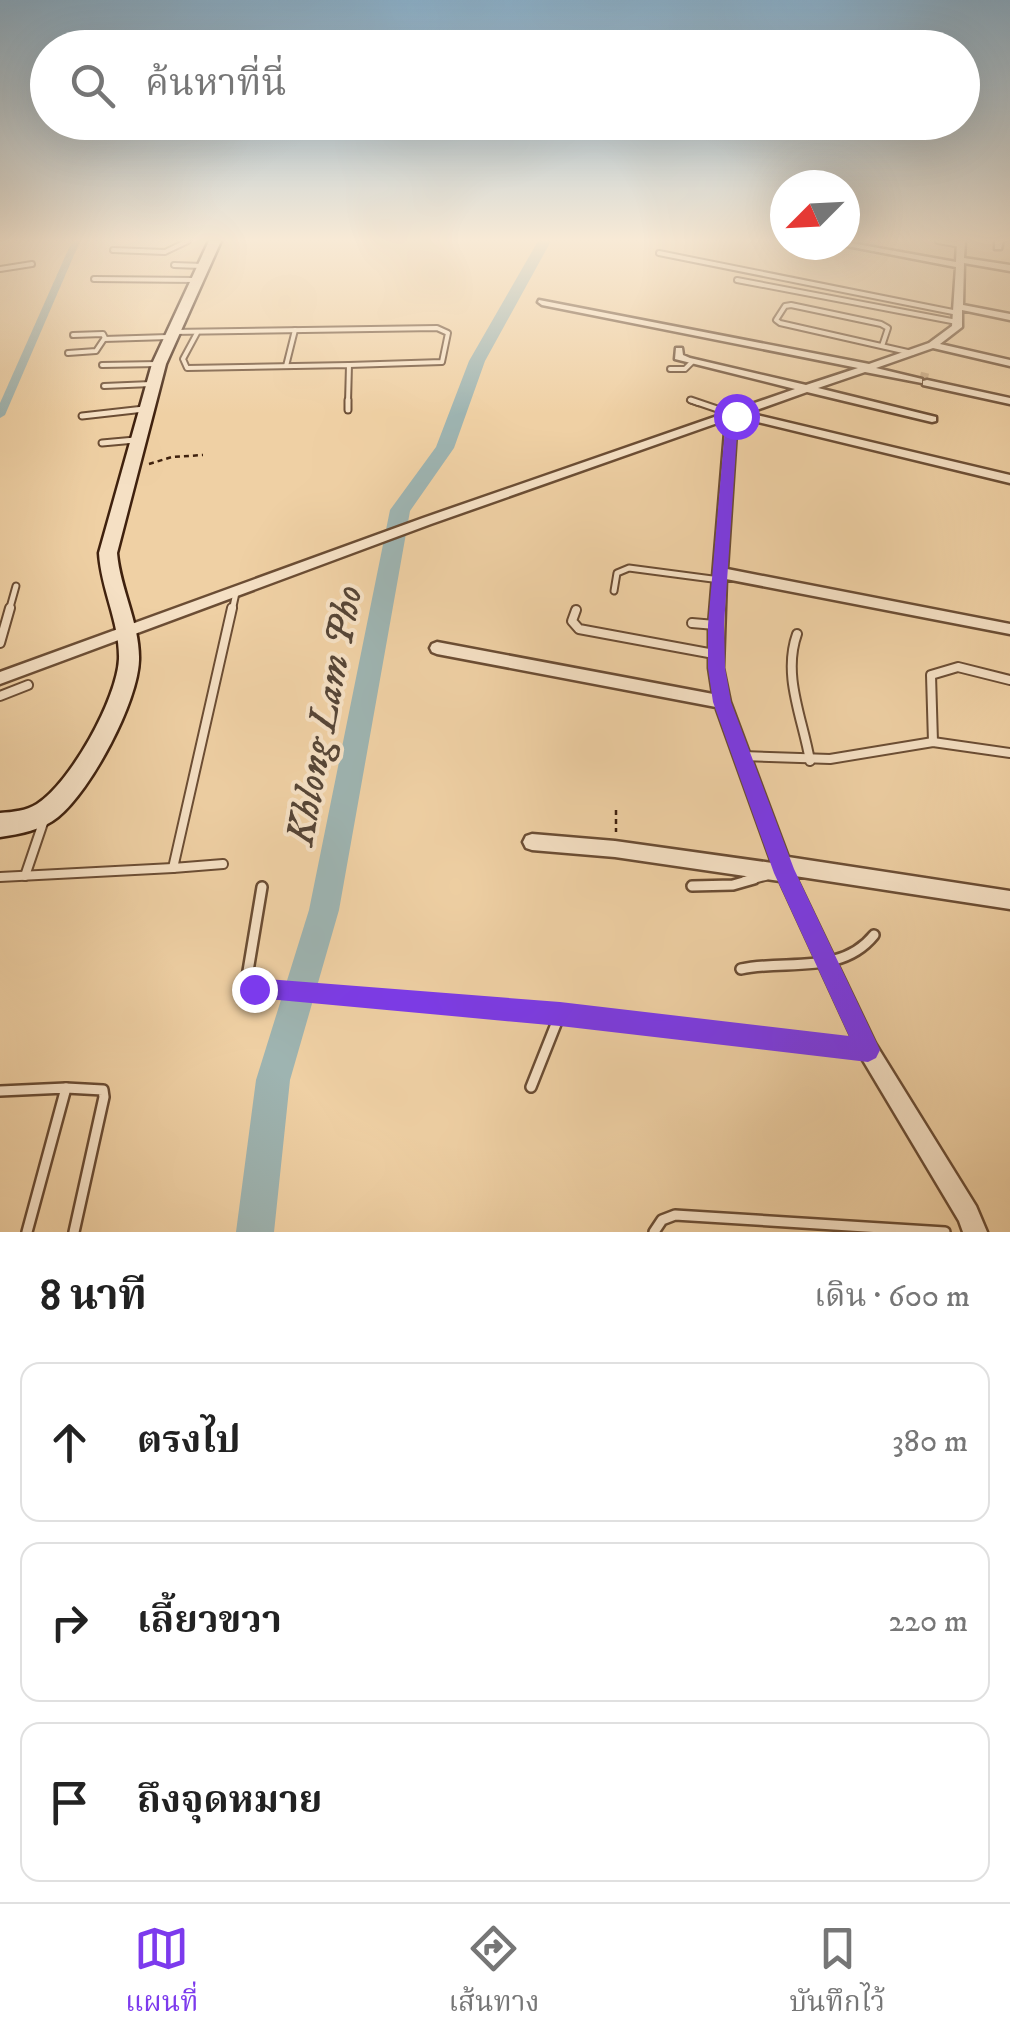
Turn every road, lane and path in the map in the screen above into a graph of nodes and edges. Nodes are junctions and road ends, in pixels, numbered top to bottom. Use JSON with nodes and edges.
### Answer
{"nodes":[{"id":1,"x":186,"y":298,"type":"edge"},
{"id":2,"x":857,"y":298,"type":"edge"},
{"id":3,"x":883,"y":298,"type":"edge"},
{"id":4,"x":960,"y":298,"type":"edge"},
{"id":5,"x":542,"y":302,"type":"dead end"},
{"id":6,"x":959,"y":314,"type":"junction"},
{"id":7,"x":1010,"y":316,"type":"edge"},
{"id":8,"x":294,"y":330,"type":"junction"},
{"id":9,"x":198,"y":332,"type":"junction"},
{"id":10,"x":169,"y":334,"type":"junction"},
{"id":11,"x":73,"y":335,"type":"dead end"},
{"id":12,"x":104,"y":339,"type":"junction"},
{"id":13,"x":932,"y":345,"type":"junction"},
{"id":14,"x":882,"y":346,"type":"junction"},
{"id":15,"x":679,"y":350,"type":"dead end"},
{"id":16,"x":68,"y":353,"type":"dead end"},
{"id":17,"x":912,"y":353,"type":"junction"},
{"id":18,"x":692,"y":362,"type":"junction"},
{"id":19,"x":1010,"y":363,"type":"edge"},
{"id":20,"x":159,"y":364,"type":"junction"},
{"id":21,"x":102,"y":365,"type":"dead end"},
{"id":22,"x":349,"y":365,"type":"junction"},
{"id":23,"x":286,"y":366,"type":"junction"},
{"id":24,"x":871,"y":367,"type":"junction"},
{"id":25,"x":670,"y":370,"type":"dead end"},
{"id":26,"x":923,"y":380,"type":"joint"},
{"id":27,"x":152,"y":384,"type":"junction"},
{"id":28,"x":104,"y":386,"type":"dead end"},
{"id":29,"x":810,"y":389,"type":"junction"},
{"id":30,"x":690,"y":400,"type":"dead end"},
{"id":31,"x":1010,"y":401,"type":"edge"},
{"id":32,"x":145,"y":409,"type":"junction"},
{"id":33,"x":348,"y":410,"type":"dead end"},
{"id":34,"x":82,"y":416,"type":"dead end"},
{"id":35,"x":736,"y":416,"type":"junction"},
{"id":36,"x":932,"y":419,"type":"dead end"},
{"id":37,"x":136,"y":440,"type":"junction"},
{"id":38,"x":102,"y":443,"type":"dead end"},
{"id":39,"x":203,"y":455,"type":"dead end"},
{"id":40,"x":126,"y":478,"type":"junction"},
{"id":41,"x":1010,"y":479,"type":"edge"},
{"id":42,"x":721,"y":577,"type":"junction"},
{"id":43,"x":16,"y":586,"type":"dead end"},
{"id":44,"x":614,"y":591,"type":"dead end"},
{"id":45,"x":236,"y":592,"type":"junction"},
{"id":46,"x":576,"y":610,"type":"dead end"},
{"id":47,"x":3,"y":620,"type":"edge"},
{"id":48,"x":692,"y":623,"type":"dead end"},
{"id":49,"x":716,"y":625,"type":"junction"},
{"id":50,"x":1010,"y":630,"type":"edge"},
{"id":51,"x":126,"y":632,"type":"junction"},
{"id":52,"x":797,"y":634,"type":"dead end"},
{"id":53,"x":0,"y":644,"type":"edge"},
{"id":54,"x":437,"y":648,"type":"dead end"},
{"id":55,"x":716,"y":654,"type":"junction"},
{"id":56,"x":0,"y":678,"type":"edge"},
{"id":57,"x":1010,"y":680,"type":"edge"},
{"id":58,"x":28,"y":686,"type":"dead end"},
{"id":59,"x":0,"y":696,"type":"edge"},
{"id":60,"x":722,"y":702,"type":"junction"},
{"id":61,"x":933,"y":742,"type":"junction"},
{"id":62,"x":1010,"y":753,"type":"edge"},
{"id":63,"x":742,"y":756,"type":"junction"},
{"id":64,"x":810,"y":760,"type":"junction"},
{"id":65,"x":616,"y":810,"type":"dead end"},
{"id":66,"x":48,"y":811,"type":"junction"},
{"id":67,"x":0,"y":825,"type":"edge"},
{"id":68,"x":532,"y":842,"type":"dead end"},
{"id":69,"x":615,"y":848,"type":"junction"},
{"id":70,"x":223,"y":864,"type":"dead end"},
{"id":71,"x":173,"y":868,"type":"junction"},
{"id":72,"x":778,"y":870,"type":"junction"},
{"id":73,"x":26,"y":876,"type":"junction"},
{"id":74,"x":1,"y":880,"type":"edge"},
{"id":75,"x":692,"y":886,"type":"dead end"},
{"id":76,"x":262,"y":887,"type":"dead end"},
{"id":77,"x":1010,"y":900,"type":"edge"},
{"id":78,"x":874,"y":936,"type":"dead end"},
{"id":79,"x":826,"y":962,"type":"junction"},
{"id":80,"x":740,"y":969,"type":"dead end"},
{"id":81,"x":560,"y":1014,"type":"junction"},
{"id":82,"x":868,"y":1050,"type":"junction"},
{"id":83,"x":531,"y":1087,"type":"dead end"},
{"id":84,"x":66,"y":1088,"type":"junction"},
{"id":85,"x":0,"y":1091,"type":"edge"},
{"id":86,"x":27,"y":1232,"type":"edge"},
{"id":87,"x":74,"y":1232,"type":"edge"},
{"id":88,"x":654,"y":1232,"type":"edge"},
{"id":89,"x":945,"y":1232,"type":"edge"},
{"id":90,"x":975,"y":1232,"type":"edge"}],
"edges":[{"from":1,"to":10,"type":"street"},
{"from":2,"to":6,"type":"lane"},
{"from":3,"to":6,"type":"lane"},
{"from":4,"to":6,"type":"street"},
{"from":5,"to":24,"type":"street"},
{"from":6,"to":7,"type":"street"},
{"from":6,"to":13,"type":"street"},
{"from":8,"to":9,"type":"lane"},
{"from":8,"to":22,"type":"lane"},
{"from":8,"to":23,"type":"lane"},
{"from":9,"to":10,"type":"lane"},
{"from":9,"to":23,"type":"lane"},
{"from":10,"to":12,"type":"lane"},
{"from":10,"to":20,"type":"street"},
{"from":11,"to":12,"type":"lane"},
{"from":12,"to":16,"type":"lane"},
{"from":13,"to":17,"type":"street"},
{"from":13,"to":19,"type":"street"},
{"from":14,"to":14,"type":"lane"},
{"from":14,"to":17,"type":"lane"},
{"from":15,"to":18,"type":"street"},
{"from":17,"to":24,"type":"street"},
{"from":18,"to":25,"type":"lane"},
{"from":18,"to":29,"type":"street"},
{"from":20,"to":21,"type":"lane"},
{"from":20,"to":27,"type":"street"},
{"from":22,"to":23,"type":"lane"},
{"from":22,"to":33,"type":"lane"},
{"from":24,"to":26,"type":"street"},
{"from":24,"to":29,"type":"street"},
{"from":26,"to":31,"type":"street"},
{"from":27,"to":28,"type":"lane"},
{"from":27,"to":32,"type":"street"},
{"from":29,"to":35,"type":"street"},
{"from":29,"to":36,"type":"street"},
{"from":30,"to":35,"type":"lane"},
{"from":32,"to":34,"type":"lane"},
{"from":32,"to":37,"type":"street"},
{"from":35,"to":41,"type":"street"},
{"from":35,"to":42,"type":"street"},
{"from":35,"to":45,"type":"street"},
{"from":37,"to":38,"type":"lane"},
{"from":37,"to":40,"type":"street"},
{"from":39,"to":40,"type":"path"},
{"from":40,"to":51,"type":"street"},
{"from":42,"to":44,"type":"lane"},
{"from":42,"to":49,"type":"street"},
{"from":42,"to":50,"type":"street"},
{"from":43,"to":47,"type":"lane"},
{"from":45,"to":51,"type":"street"},
{"from":45,"to":71,"type":"lane"},
{"from":46,"to":55,"type":"lane"},
{"from":47,"to":53,"type":"lane"},
{"from":48,"to":49,"type":"lane"},
{"from":49,"to":55,"type":"street"},
{"from":51,"to":56,"type":"street"},
{"from":51,"to":66,"type":"street"},
{"from":52,"to":64,"type":"lane"},
{"from":54,"to":60,"type":"street"},
{"from":55,"to":60,"type":"street"},
{"from":57,"to":61,"type":"lane"},
{"from":58,"to":59,"type":"lane"},
{"from":60,"to":63,"type":"street"},
{"from":61,"to":62,"type":"lane"},
{"from":61,"to":64,"type":"lane"},
{"from":63,"to":64,"type":"lane"},
{"from":63,"to":72,"type":"street"},
{"from":65,"to":69,"type":"path"},
{"from":66,"to":67,"type":"street"},
{"from":66,"to":73,"type":"lane"},
{"from":68,"to":69,"type":"street"},
{"from":69,"to":72,"type":"street"},
{"from":70,"to":71,"type":"lane"},
{"from":71,"to":73,"type":"lane"},
{"from":72,"to":75,"type":"lane"},
{"from":72,"to":77,"type":"street"},
{"from":72,"to":79,"type":"street"},
{"from":73,"to":74,"type":"lane"},
{"from":76,"to":81,"type":"lane"},
{"from":78,"to":79,"type":"lane"},
{"from":79,"to":80,"type":"lane"},
{"from":79,"to":82,"type":"street"},
{"from":81,"to":82,"type":"lane"},
{"from":81,"to":83,"type":"lane"},
{"from":82,"to":90,"type":"street"},
{"from":84,"to":85,"type":"lane"},
{"from":84,"to":86,"type":"lane"},
{"from":84,"to":87,"type":"lane"},
{"from":88,"to":89,"type":"lane"}]}
